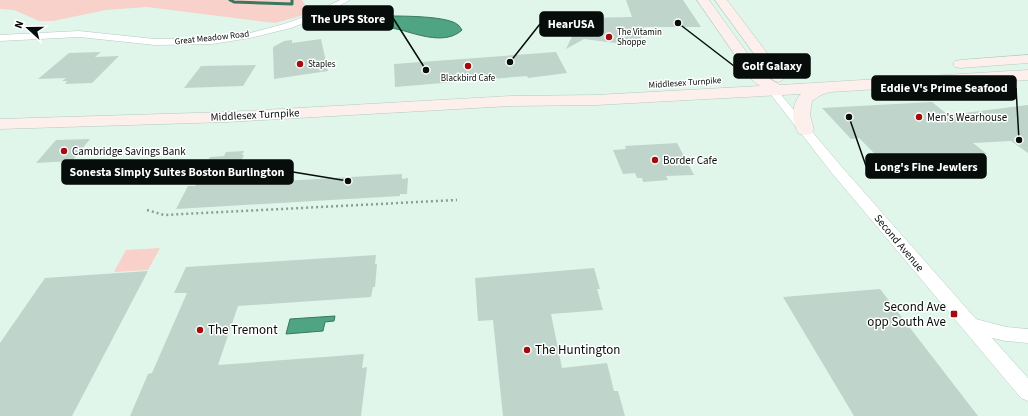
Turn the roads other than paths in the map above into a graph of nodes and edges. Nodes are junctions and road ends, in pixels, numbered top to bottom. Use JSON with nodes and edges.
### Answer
{"nodes":[{"id":1,"x":346,"y":0,"type":"edge"},
{"id":2,"x":703,"y":0,"type":"edge"},
{"id":3,"x":721,"y":0,"type":"edge"},
{"id":4,"x":0,"y":38,"type":"edge"},
{"id":5,"x":1028,"y":59,"type":"edge"},
{"id":6,"x":950,"y":65,"type":"dead end"},
{"id":7,"x":905,"y":68,"type":"dead end"},
{"id":8,"x":1028,"y":74,"type":"edge"},
{"id":9,"x":758,"y":78,"type":"junction"},
{"id":10,"x":777,"y":83,"type":"junction"},
{"id":11,"x":837,"y":87,"type":"junction"},
{"id":12,"x":511,"y":101,"type":"junction"},
{"id":13,"x":0,"y":124,"type":"edge"},
{"id":14,"x":805,"y":130,"type":"junction"},
{"id":15,"x":969,"y":325,"type":"junction"},
{"id":16,"x":1028,"y":336,"type":"edge"},
{"id":17,"x":1028,"y":392,"type":"edge"}],
"edges":[{"from":1,"to":4,"type":"street","name":"Great Meadow Road"},
{"from":2,"to":9,"type":"main road"},
{"from":3,"to":10,"type":"main road"},
{"from":5,"to":6,"type":"main road"},
{"from":7,"to":10,"type":"main road","name":"Middlesex Turnpike"},
{"from":8,"to":11,"type":"main road","name":"Middlesex Turnpike"},
{"from":9,"to":10,"type":"main road"},
{"from":9,"to":12,"type":"main road","name":"Middlesex Turnpike"},
{"from":10,"to":11,"type":"main road","name":"Middlesex Turnpike"},
{"from":10,"to":12,"type":"main road","name":"Middlesex Turnpike"},
{"from":10,"to":14,"type":"street","name":"Second Avenue"},
{"from":11,"to":14,"type":"main road"},
{"from":12,"to":13,"type":"main road","name":"Middlesex Turnpike"},
{"from":14,"to":15,"type":"street","name":"Second Avenue"},
{"from":15,"to":16,"type":"street"},
{"from":15,"to":17,"type":"street","name":"Second Avenue"}]}
